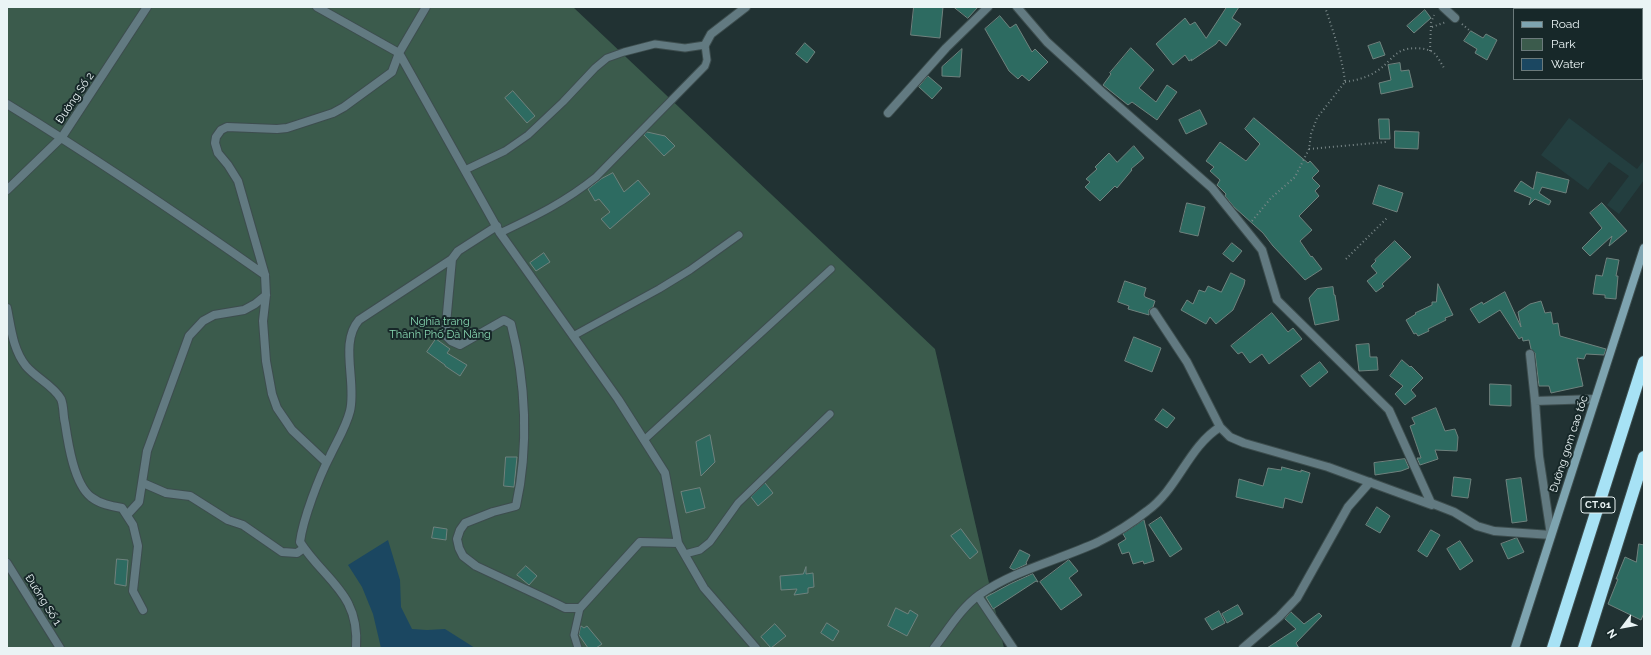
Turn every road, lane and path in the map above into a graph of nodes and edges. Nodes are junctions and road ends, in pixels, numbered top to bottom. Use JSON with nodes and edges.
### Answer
{"nodes":[{"id":1,"x":147,"y":7,"type":"edge"},
{"id":2,"x":317,"y":7,"type":"edge"},
{"id":3,"x":426,"y":7,"type":"edge"},
{"id":4,"x":746,"y":7,"type":"edge"},
{"id":5,"x":988,"y":7,"type":"edge"},
{"id":6,"x":1016,"y":7,"type":"edge"},
{"id":7,"x":1325,"y":7,"type":"edge"},
{"id":8,"x":1443,"y":7,"type":"edge"},
{"id":9,"x":1434,"y":15,"type":"dead end"},
{"id":10,"x":1455,"y":18,"type":"dead end"},
{"id":11,"x":705,"y":45,"type":"junction"},
{"id":12,"x":1430,"y":50,"type":"junction"},
{"id":13,"x":399,"y":53,"type":"junction"},
{"id":14,"x":1444,"y":68,"type":"dead end"},
{"id":15,"x":1345,"y":82,"type":"junction"},
{"id":16,"x":7,"y":104,"type":"edge"},
{"id":17,"x":888,"y":113,"type":"dead end"},
{"id":18,"x":62,"y":137,"type":"junction"},
{"id":19,"x":1386,"y":142,"type":"dead end"},
{"id":20,"x":1309,"y":150,"type":"junction"},
{"id":21,"x":465,"y":170,"type":"junction"},
{"id":22,"x":7,"y":190,"type":"edge"},
{"id":23,"x":1387,"y":218,"type":"dead end"},
{"id":24,"x":1244,"y":229,"type":"junction"},
{"id":25,"x":498,"y":230,"type":"junction"},
{"id":26,"x":739,"y":235,"type":"dead end"},
{"id":27,"x":1644,"y":248,"type":"edge"},
{"id":28,"x":452,"y":259,"type":"junction"},
{"id":29,"x":1346,"y":259,"type":"dead end"},
{"id":30,"x":831,"y":269,"type":"dead end"},
{"id":31,"x":265,"y":275,"type":"junction"},
{"id":32,"x":266,"y":295,"type":"junction"},
{"id":33,"x":7,"y":308,"type":"edge"},
{"id":34,"x":1154,"y":312,"type":"dead end"},
{"id":35,"x":573,"y":336,"type":"junction"},
{"id":36,"x":1530,"y":354,"type":"dead end"},
{"id":37,"x":1644,"y":362,"type":"edge"},
{"id":38,"x":1595,"y":399,"type":"junction"},
{"id":39,"x":1535,"y":401,"type":"junction"},
{"id":40,"x":830,"y":414,"type":"dead end"},
{"id":41,"x":1220,"y":427,"type":"junction"},
{"id":42,"x":644,"y":440,"type":"junction"},
{"id":43,"x":1644,"y":458,"type":"edge"},
{"id":44,"x":326,"y":462,"type":"junction"},
{"id":45,"x":1370,"y":482,"type":"junction"},
{"id":46,"x":143,"y":483,"type":"junction"},
{"id":47,"x":1454,"y":512,"type":"junction"},
{"id":48,"x":127,"y":515,"type":"junction"},
{"id":49,"x":1551,"y":535,"type":"junction"},
{"id":50,"x":678,"y":543,"type":"junction"},
{"id":51,"x":304,"y":548,"type":"junction"},
{"id":52,"x":684,"y":554,"type":"junction"},
{"id":53,"x":7,"y":563,"type":"edge"},
{"id":54,"x":978,"y":596,"type":"junction"},
{"id":55,"x":580,"y":608,"type":"junction"},
{"id":56,"x":143,"y":610,"type":"dead end"},
{"id":57,"x":60,"y":648,"type":"edge"},
{"id":58,"x":356,"y":648,"type":"edge"},
{"id":59,"x":578,"y":648,"type":"edge"},
{"id":60,"x":756,"y":648,"type":"edge"},
{"id":61,"x":934,"y":648,"type":"edge"},
{"id":62,"x":1013,"y":648,"type":"edge"},
{"id":63,"x":1243,"y":648,"type":"edge"},
{"id":64,"x":1515,"y":648,"type":"edge"},
{"id":65,"x":1553,"y":648,"type":"edge"},
{"id":66,"x":1584,"y":648,"type":"edge"}],
"edges":[{"from":1,"to":18,"type":"street","name":"Đường Số 2"},
{"from":2,"to":13,"type":"street"},
{"from":3,"to":13,"type":"street"},
{"from":4,"to":11,"type":"street"},
{"from":5,"to":17,"type":"street"},
{"from":6,"to":24,"type":"street"},
{"from":7,"to":15,"type":"path"},
{"from":8,"to":10,"type":"street"},
{"from":9,"to":12,"type":"path"},
{"from":11,"to":21,"type":"lane"},
{"from":11,"to":25,"type":"lane"},
{"from":12,"to":14,"type":"path"},
{"from":12,"to":15,"type":"path"},
{"from":13,"to":21,"type":"street"},
{"from":13,"to":31,"type":"street"},
{"from":15,"to":20,"type":"path"},
{"from":16,"to":18,"type":"street"},
{"from":18,"to":22,"type":"street","name":"Đường Số 2"},
{"from":18,"to":31,"type":"street"},
{"from":19,"to":20,"type":"path"},
{"from":20,"to":24,"type":"path"},
{"from":21,"to":25,"type":"street"},
{"from":23,"to":29,"type":"path"},
{"from":24,"to":47,"type":"street"},
{"from":25,"to":28,"type":"street"},
{"from":25,"to":35,"type":"street"},
{"from":26,"to":35,"type":"lane"},
{"from":27,"to":38,"type":"main road","name":"Đường gom cao tốc"},
{"from":28,"to":44,"type":"street"},
{"from":28,"to":55,"type":"street"},
{"from":30,"to":42,"type":"lane"},
{"from":31,"to":32,"type":"street"},
{"from":32,"to":44,"type":"street"},
{"from":32,"to":46,"type":"street"},
{"from":33,"to":48,"type":"street"},
{"from":34,"to":41,"type":"street"},
{"from":35,"to":42,"type":"street"},
{"from":36,"to":39,"type":"street"},
{"from":37,"to":65,"type":"highway","number":"CT.01"},
{"from":38,"to":39,"type":"street"},
{"from":38,"to":49,"type":"main road","name":"Đường gom cao tốc"},
{"from":39,"to":49,"type":"street"},
{"from":40,"to":52,"type":"lane"},
{"from":41,"to":45,"type":"street"},
{"from":41,"to":54,"type":"street"},
{"from":42,"to":50,"type":"street"},
{"from":43,"to":66,"type":"highway","number":"CT.01"},
{"from":44,"to":51,"type":"street"},
{"from":45,"to":47,"type":"street"},
{"from":45,"to":63,"type":"street"},
{"from":46,"to":48,"type":"street"},
{"from":46,"to":51,"type":"street"},
{"from":47,"to":49,"type":"street"},
{"from":48,"to":56,"type":"street"},
{"from":49,"to":64,"type":"main road","name":"Đường gom cao tốc"},
{"from":50,"to":52,"type":"street"},
{"from":50,"to":55,"type":"street"},
{"from":51,"to":58,"type":"street"},
{"from":52,"to":60,"type":"street"},
{"from":53,"to":57,"type":"street","name":"Đường Số 1"},
{"from":54,"to":61,"type":"street"},
{"from":54,"to":62,"type":"street"},
{"from":55,"to":59,"type":"lane"}]}
